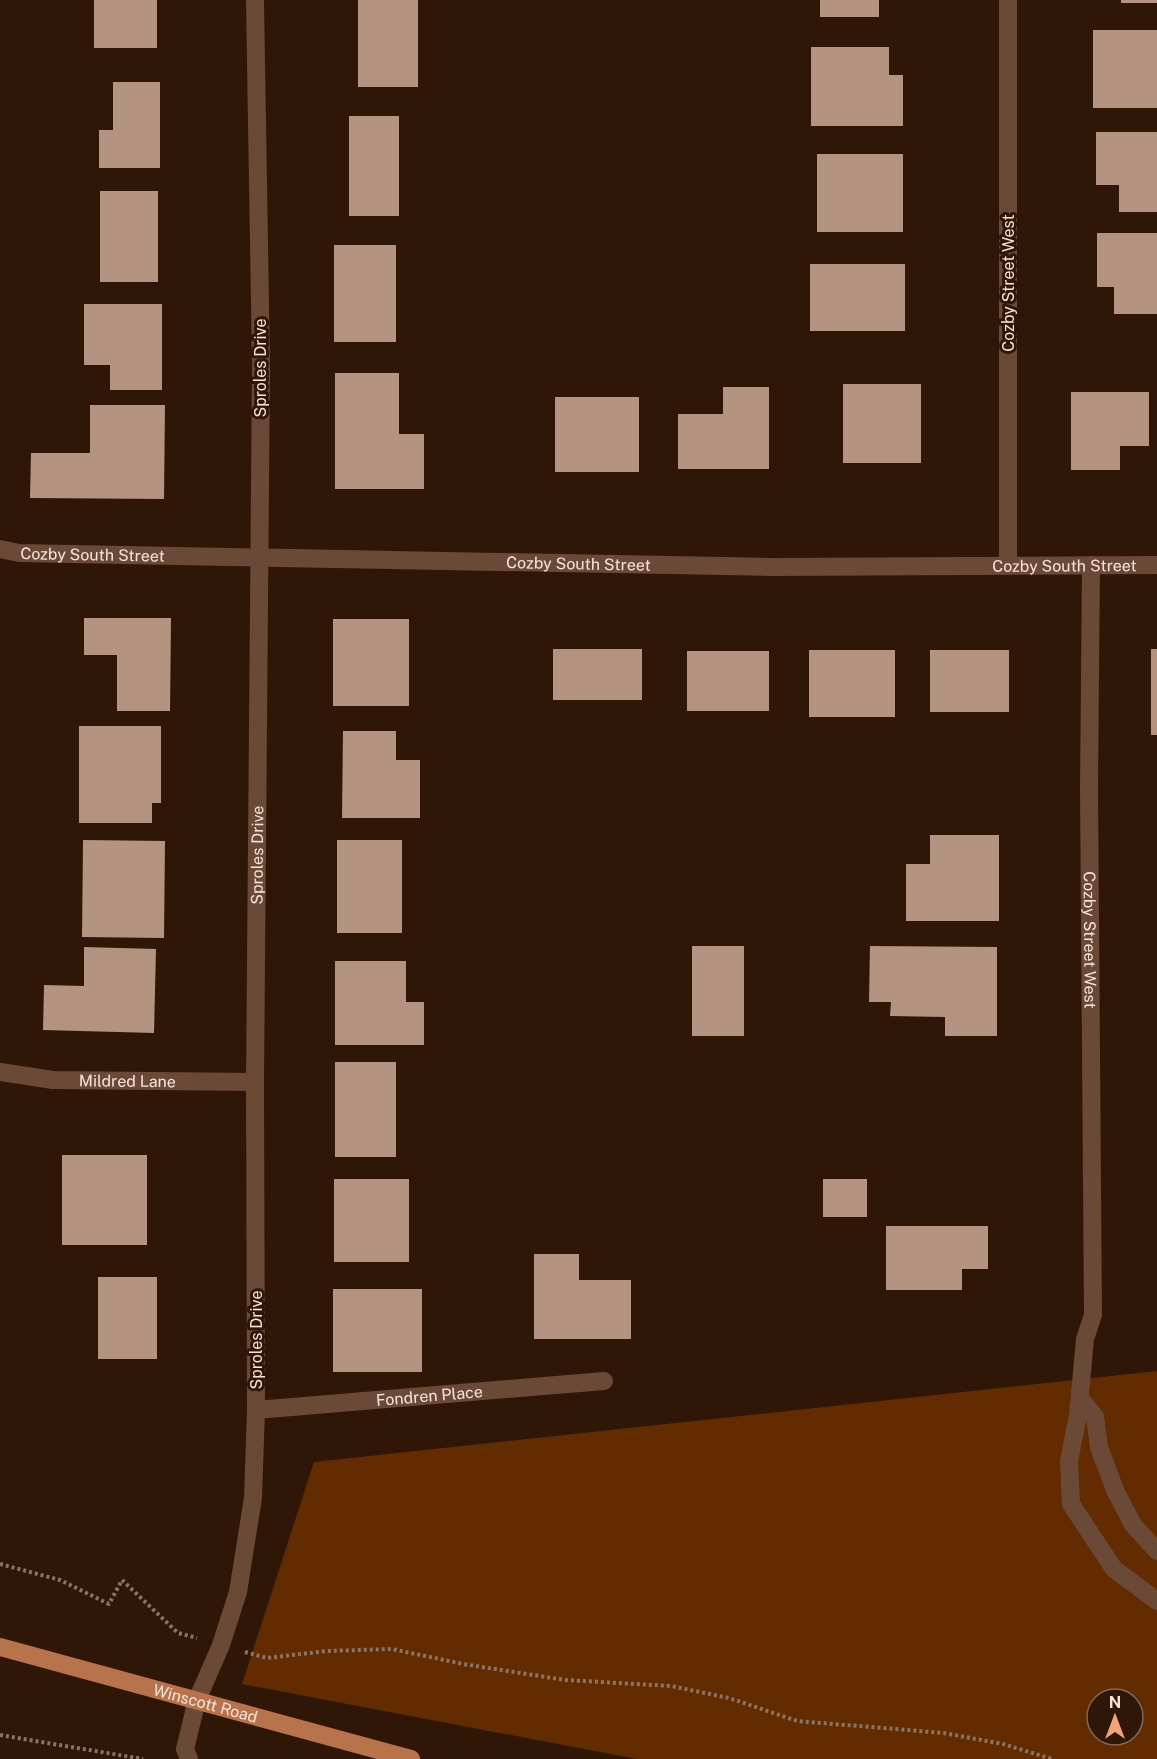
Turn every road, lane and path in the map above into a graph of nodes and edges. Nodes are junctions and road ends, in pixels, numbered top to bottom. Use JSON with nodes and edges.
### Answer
{"nodes":[{"id":1,"x":255,"y":0,"type":"edge"},
{"id":2,"x":1008,"y":0,"type":"edge"},
{"id":3,"x":0,"y":549,"type":"edge"},
{"id":4,"x":259,"y":558,"type":"junction"},
{"id":5,"x":1008,"y":565,"type":"junction"},
{"id":6,"x":1091,"y":565,"type":"junction"},
{"id":7,"x":1157,"y":565,"type":"edge"},
{"id":8,"x":0,"y":1072,"type":"edge"},
{"id":9,"x":255,"y":1082,"type":"junction"},
{"id":10,"x":604,"y":1381,"type":"dead end"},
{"id":11,"x":1080,"y":1398,"type":"junction"},
{"id":12,"x":256,"y":1410,"type":"junction"},
{"id":13,"x":1157,"y":1551,"type":"edge"},
{"id":14,"x":0,"y":1564,"type":"edge"},
{"id":15,"x":1157,"y":1601,"type":"edge"},
{"id":16,"x":221,"y":1645,"type":"junction"},
{"id":17,"x":0,"y":1647,"type":"edge"},
{"id":18,"x":197,"y":1700,"type":"junction"},
{"id":19,"x":0,"y":1735,"type":"edge"},
{"id":20,"x":143,"y":1759,"type":"edge"},
{"id":21,"x":189,"y":1759,"type":"edge"},
{"id":22,"x":411,"y":1759,"type":"edge"},
{"id":23,"x":1052,"y":1759,"type":"edge"}],
"edges":[{"from":1,"to":4,"type":"street","name":"Sproles Drive"},
{"from":2,"to":5,"type":"street","name":"Cozby Street West"},
{"from":3,"to":4,"type":"street","name":"Cozby South Street"},
{"from":4,"to":5,"type":"street","name":"Cozby South Street"},
{"from":4,"to":9,"type":"street","name":"Sproles Drive"},
{"from":5,"to":6,"type":"street","name":"Cozby South Street"},
{"from":6,"to":7,"type":"street","name":"Cozby South Street"},
{"from":6,"to":11,"type":"street","name":"Cozby Street West"},
{"from":8,"to":9,"type":"street","name":"Mildred Lane"},
{"from":9,"to":12,"type":"street","name":"Sproles Drive"},
{"from":10,"to":12,"type":"street","name":"Fondren Place"},
{"from":11,"to":13,"type":"street"},
{"from":11,"to":15,"type":"street","name":"Cozby Street West"},
{"from":12,"to":16,"type":"street","name":"Sproles Drive"},
{"from":14,"to":16,"type":"path"},
{"from":16,"to":18,"type":"street","name":"Sproles Drive"},
{"from":16,"to":23,"type":"path"},
{"from":17,"to":18,"type":"main road","name":"Winscott Road"},
{"from":18,"to":21,"type":"street","name":"Sproles Drive"},
{"from":18,"to":22,"type":"main road","name":"Winscott Road"},
{"from":19,"to":20,"type":"path"}]}
